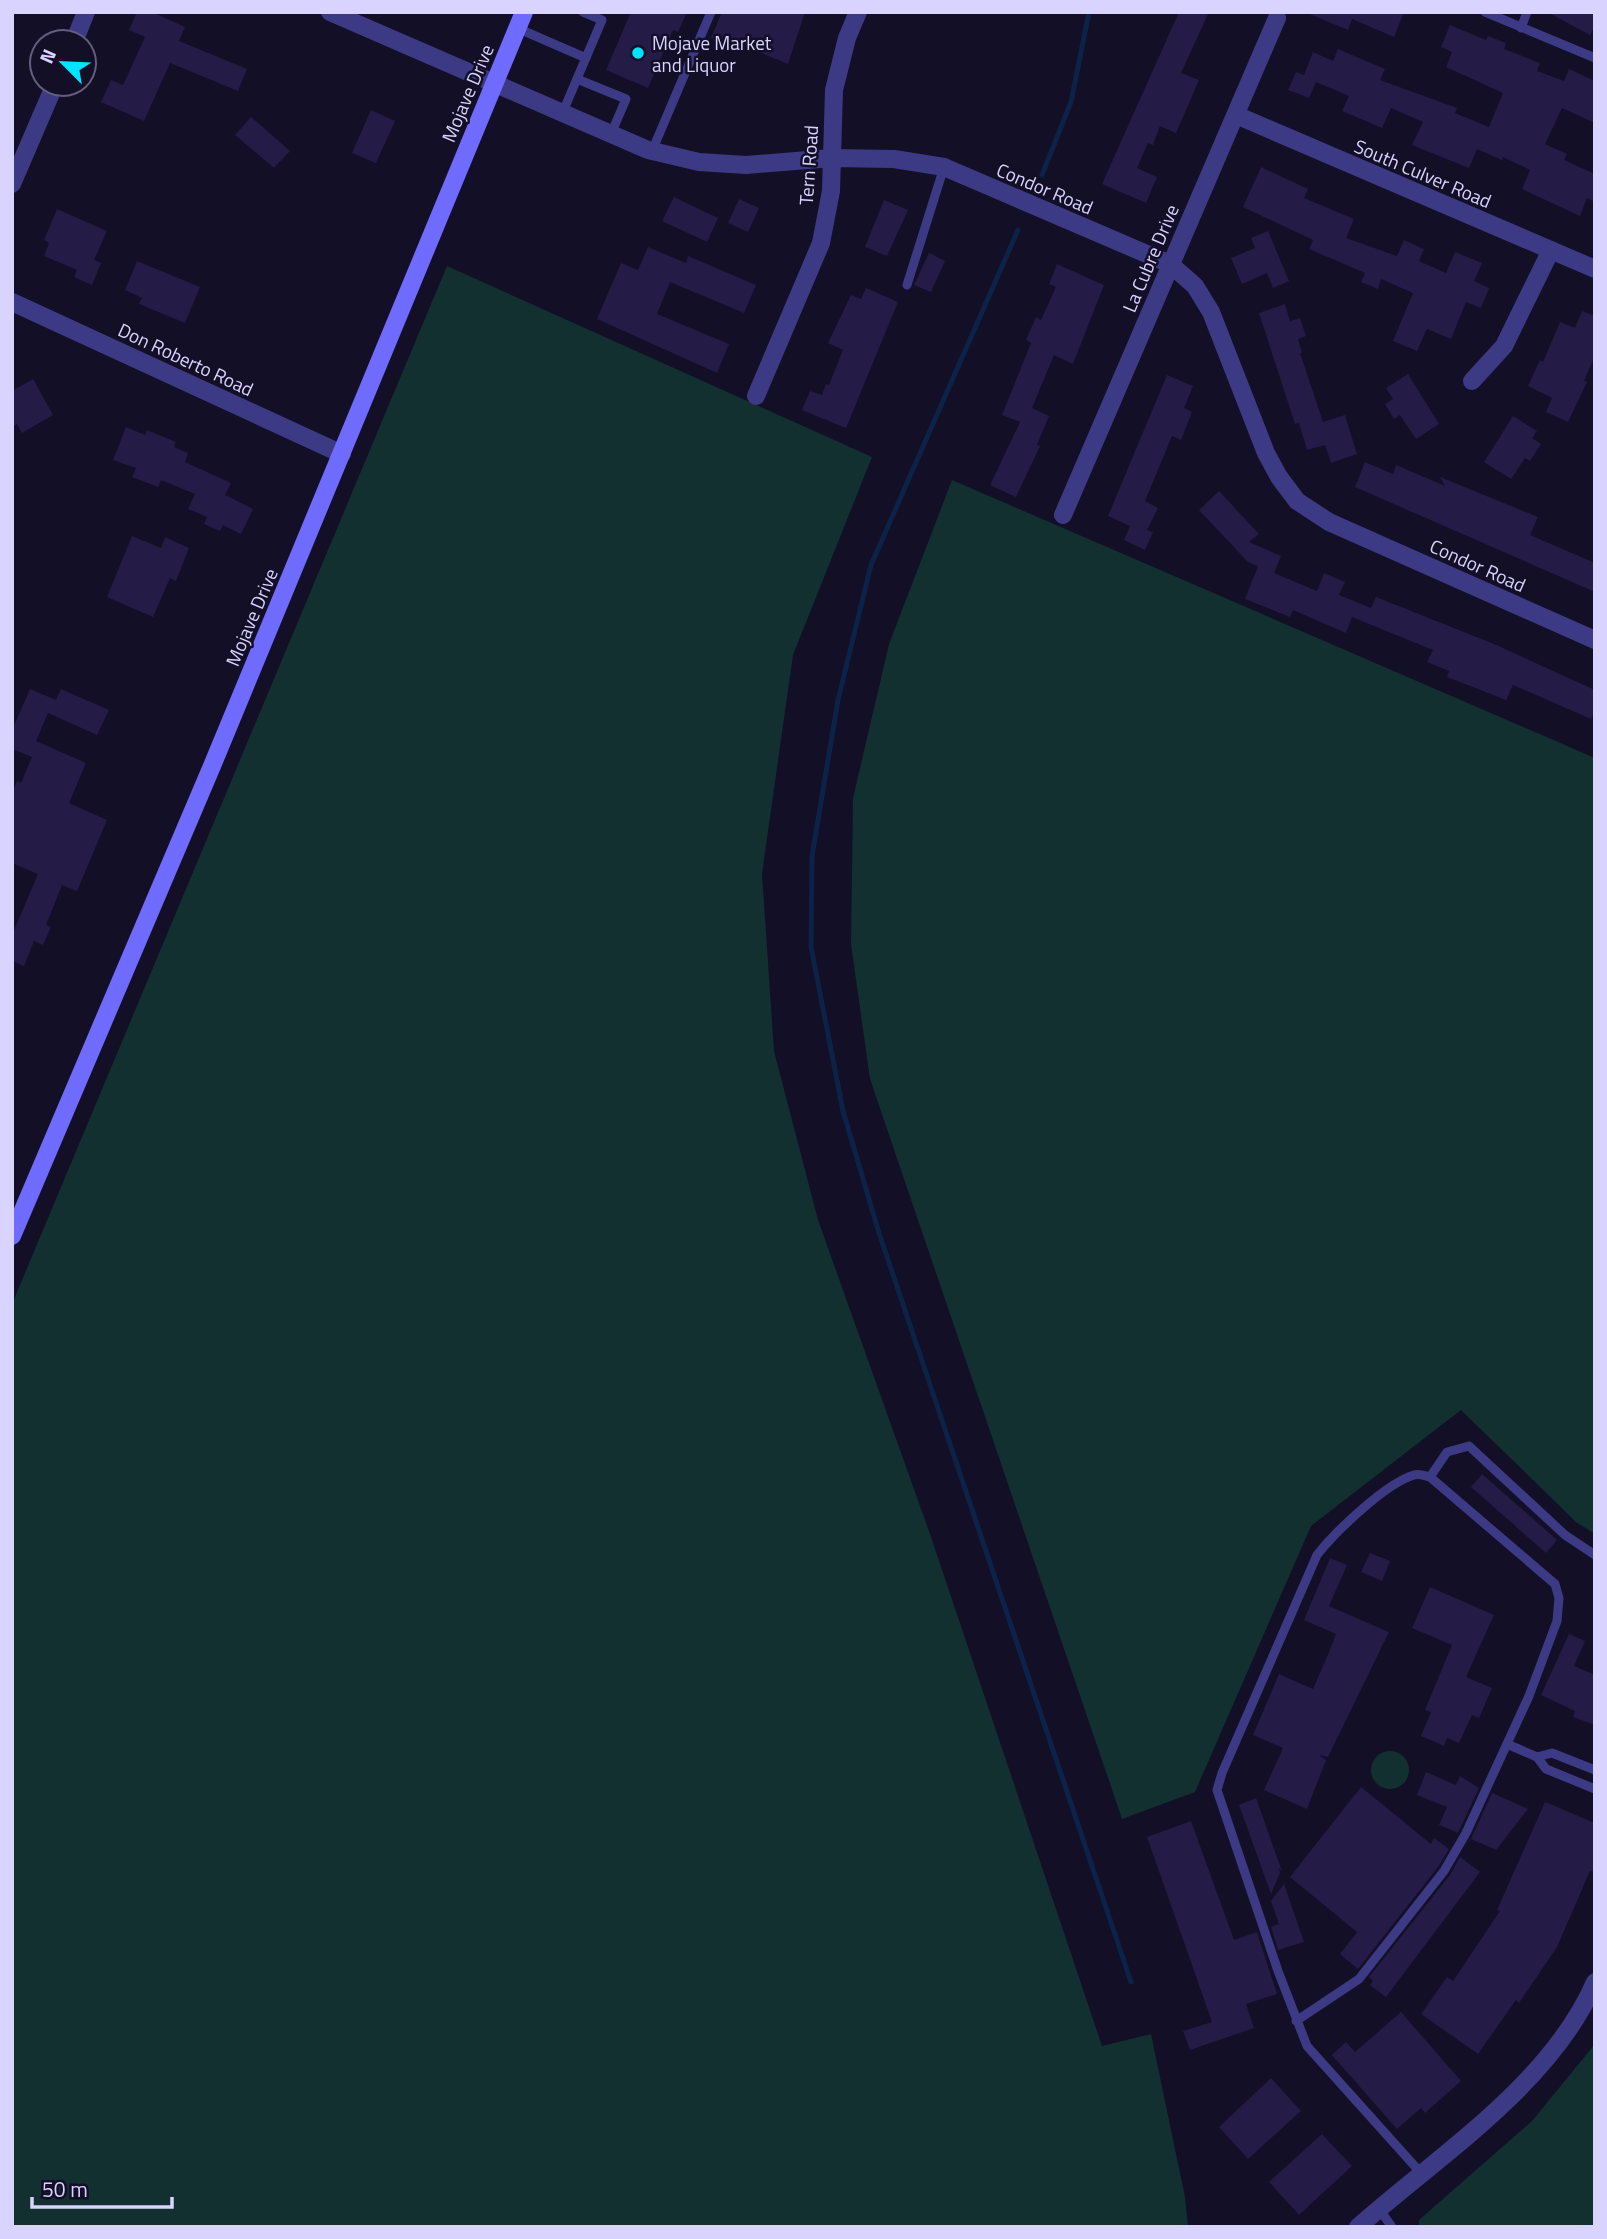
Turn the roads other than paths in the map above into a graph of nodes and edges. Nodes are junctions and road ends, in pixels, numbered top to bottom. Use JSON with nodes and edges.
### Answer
{"nodes":[{"id":1,"x":330,"y":12,"type":"edge"},
{"id":2,"x":583,"y":12,"type":"edge"},
{"id":3,"x":711,"y":12,"type":"edge"},
{"id":4,"x":858,"y":12,"type":"edge"},
{"id":5,"x":1485,"y":12,"type":"edge"},
{"id":6,"x":1527,"y":12,"type":"edge"},
{"id":7,"x":1277,"y":18,"type":"dead end"},
{"id":8,"x":520,"y":20,"type":"edge"},
{"id":9,"x":1521,"y":28,"type":"junction"},
{"id":10,"x":586,"y":58,"type":"junction"},
{"id":11,"x":1595,"y":58,"type":"edge"},
{"id":12,"x":578,"y":79,"type":"junction"},
{"id":13,"x":493,"y":85,"type":"junction"},
{"id":14,"x":49,"y":98,"type":"edge"},
{"id":15,"x":562,"y":114,"type":"junction"},
{"id":16,"x":1236,"y":115,"type":"junction"},
{"id":17,"x":611,"y":134,"type":"junction"},
{"id":18,"x":652,"y":150,"type":"junction"},
{"id":19,"x":832,"y":158,"type":"junction"},
{"id":20,"x":944,"y":167,"type":"junction"},
{"id":21,"x":12,"y":184,"type":"edge"},
{"id":22,"x":1551,"y":250,"type":"junction"},
{"id":23,"x":1170,"y":264,"type":"junction"},
{"id":24,"x":1595,"y":269,"type":"edge"},
{"id":25,"x":907,"y":285,"type":"dead end"},
{"id":26,"x":12,"y":302,"type":"edge"},
{"id":27,"x":1472,"y":381,"type":"dead end"},
{"id":28,"x":756,"y":396,"type":"dead end"},
{"id":29,"x":342,"y":454,"type":"junction"},
{"id":30,"x":1063,"y":515,"type":"dead end"},
{"id":31,"x":1595,"y":639,"type":"edge"},
{"id":32,"x":12,"y":1236,"type":"edge"},
{"id":33,"x":1430,"y":1477,"type":"junction"},
{"id":34,"x":1595,"y":1555,"type":"edge"},
{"id":35,"x":1507,"y":1744,"type":"junction"},
{"id":36,"x":1537,"y":1757,"type":"junction"},
{"id":37,"x":1595,"y":1770,"type":"edge"},
{"id":38,"x":1595,"y":1789,"type":"edge"},
{"id":39,"x":1595,"y":1982,"type":"edge"},
{"id":40,"x":1296,"y":2021,"type":"junction"},
{"id":41,"x":1420,"y":2172,"type":"junction"},
{"id":42,"x":1379,"y":2208,"type":"junction"},
{"id":43,"x":1358,"y":2227,"type":"edge"},
{"id":44,"x":1392,"y":2227,"type":"edge"}],
"edges":[{"from":1,"to":13,"type":"street","name":"Condor Road"},
{"from":2,"to":10,"type":"lane"},
{"from":3,"to":18,"type":"lane"},
{"from":4,"to":19,"type":"street","name":"Tern Road"},
{"from":5,"to":9,"type":"lane"},
{"from":6,"to":9,"type":"lane"},
{"from":7,"to":16,"type":"street","name":"La Cubre Drive"},
{"from":8,"to":10,"type":"lane"},
{"from":8,"to":13,"type":"main road","name":"Mojave Drive"},
{"from":9,"to":11,"type":"lane"},
{"from":10,"to":12,"type":"lane"},
{"from":12,"to":15,"type":"lane"},
{"from":12,"to":17,"type":"lane"},
{"from":13,"to":15,"type":"street","name":"Condor Road"},
{"from":13,"to":29,"type":"main road","name":"Mojave Drive"},
{"from":14,"to":21,"type":"street"},
{"from":15,"to":17,"type":"street","name":"Condor Road"},
{"from":16,"to":22,"type":"street","name":"South Culver Road"},
{"from":16,"to":23,"type":"street","name":"La Cubre Drive"},
{"from":17,"to":18,"type":"street","name":"Condor Road"},
{"from":18,"to":19,"type":"street","name":"Condor Road"},
{"from":19,"to":20,"type":"street","name":"Condor Road"},
{"from":19,"to":28,"type":"street","name":"Tern Road"},
{"from":20,"to":23,"type":"street","name":"Condor Road"},
{"from":20,"to":25,"type":"lane"},
{"from":22,"to":24,"type":"street","name":"South Culver Road"},
{"from":22,"to":27,"type":"street"},
{"from":23,"to":30,"type":"street","name":"La Cubre Drive"},
{"from":23,"to":31,"type":"street","name":"Condor Road"},
{"from":26,"to":29,"type":"street","name":"Don Roberto Road"},
{"from":29,"to":32,"type":"main road","name":"Mojave Drive"},
{"from":33,"to":34,"type":"lane"},
{"from":33,"to":35,"type":"lane"},
{"from":33,"to":40,"type":"lane"},
{"from":35,"to":36,"type":"lane"},
{"from":35,"to":40,"type":"lane"},
{"from":36,"to":37,"type":"lane"},
{"from":36,"to":38,"type":"lane"},
{"from":39,"to":41,"type":"street"},
{"from":40,"to":41,"type":"lane"},
{"from":41,"to":42,"type":"street"},
{"from":42,"to":43,"type":"street"},
{"from":42,"to":44,"type":"lane"}]}
